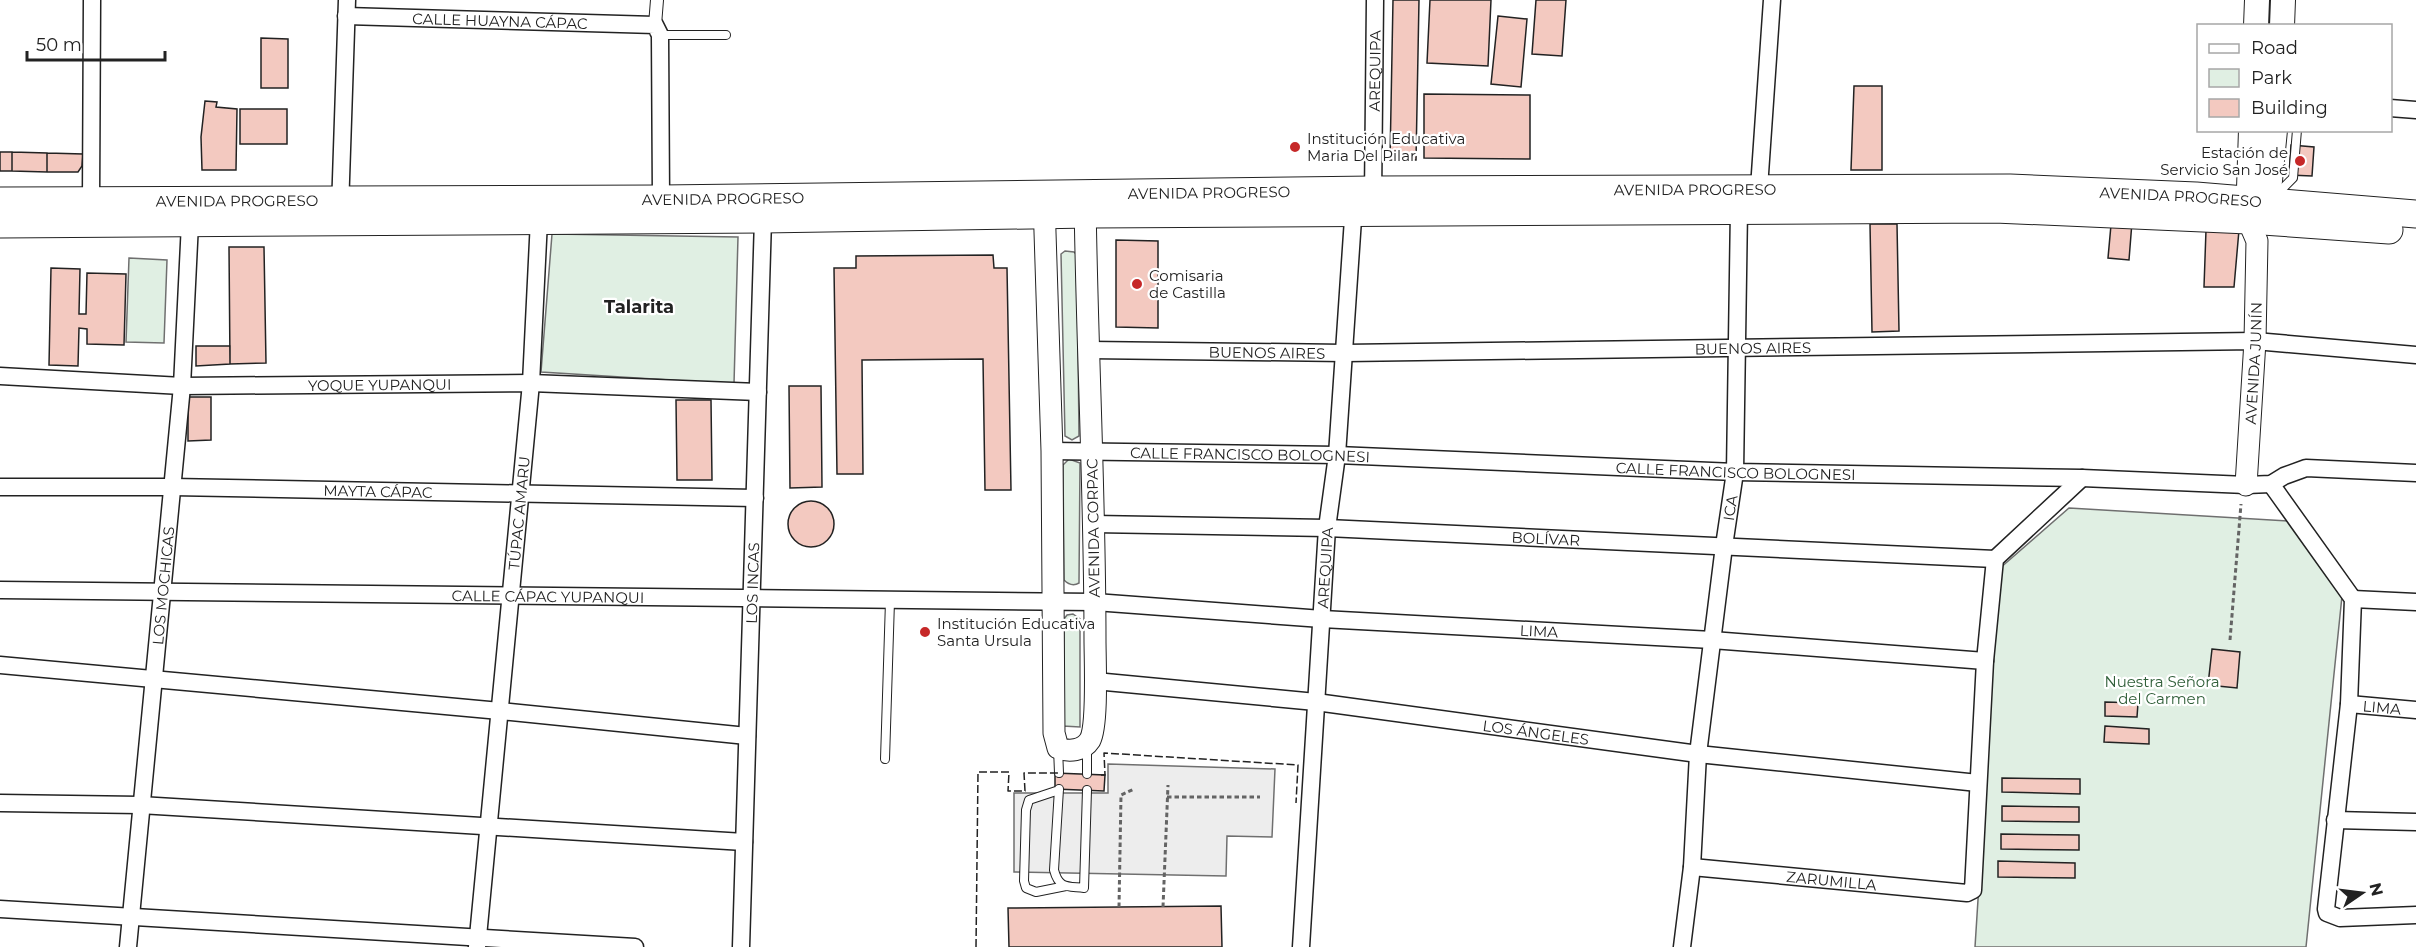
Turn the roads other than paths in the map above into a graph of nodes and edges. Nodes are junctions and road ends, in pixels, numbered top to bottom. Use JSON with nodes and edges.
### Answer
{"nodes":[{"id":1,"x":92,"y":0,"type":"edge"},
{"id":2,"x":657,"y":0,"type":"edge"},
{"id":3,"x":1375,"y":0,"type":"edge"},
{"id":4,"x":1772,"y":0,"type":"edge"},
{"id":5,"x":2257,"y":0,"type":"edge"},
{"id":6,"x":2283,"y":0,"type":"edge"},
{"id":7,"x":346,"y":8,"type":"edge"},
{"id":8,"x":2256,"y":24,"type":"edge"},
{"id":9,"x":2282,"y":24,"type":"edge"},
{"id":10,"x":658,"y":30,"type":"junction"},
{"id":11,"x":726,"y":35,"type":"dead end"},
{"id":12,"x":2392,"y":108,"type":"edge"},
{"id":13,"x":2416,"y":110,"type":"edge"},
{"id":14,"x":2252,"y":132,"type":"edge"},
{"id":15,"x":2275,"y":132,"type":"edge"},
{"id":16,"x":2297,"y":132,"type":"edge"},
{"id":17,"x":1759,"y":188,"type":"junction"},
{"id":18,"x":661,"y":199,"type":"junction"},
{"id":19,"x":0,"y":201,"type":"edge"},
{"id":20,"x":91,"y":201,"type":"junction"},
{"id":21,"x":1363,"y":202,"type":"junction"},
{"id":22,"x":1044,"y":204,"type":"junction"},
{"id":23,"x":1085,"y":204,"type":"junction"},
{"id":24,"x":1739,"y":209,"type":"junction"},
{"id":25,"x":340,"y":211,"type":"junction"},
{"id":26,"x":2416,"y":214,"type":"edge"},
{"id":27,"x":2258,"y":217,"type":"junction"},
{"id":28,"x":763,"y":219,"type":"junction"},
{"id":29,"x":539,"y":220,"type":"junction"},
{"id":30,"x":190,"y":223,"type":"junction"},
{"id":31,"x":0,"y":224,"type":"edge"},
{"id":32,"x":2416,"y":232,"type":"edge"},
{"id":33,"x":2255,"y":341,"type":"junction"},
{"id":34,"x":1739,"y":346,"type":"junction"},
{"id":35,"x":1089,"y":350,"type":"junction"},
{"id":36,"x":1345,"y":353,"type":"junction"},
{"id":37,"x":2416,"y":355,"type":"edge"},
{"id":38,"x":0,"y":376,"type":"edge"},
{"id":39,"x":531,"y":383,"type":"junction"},
{"id":40,"x":182,"y":386,"type":"junction"},
{"id":41,"x":758,"y":392,"type":"junction"},
{"id":42,"x":1052,"y":451,"type":"junction"},
{"id":43,"x":1092,"y":451,"type":"junction"},
{"id":44,"x":1337,"y":455,"type":"junction"},
{"id":45,"x":1735,"y":471,"type":"junction"},
{"id":46,"x":2416,"y":473,"type":"edge"},
{"id":47,"x":2082,"y":478,"type":"junction"},
{"id":48,"x":2271,"y":484,"type":"junction"},
{"id":49,"x":2246,"y":485,"type":"junction"},
{"id":50,"x":172,"y":487,"type":"junction"},
{"id":51,"x":0,"y":488,"type":"edge"},
{"id":52,"x":521,"y":492,"type":"junction"},
{"id":53,"x":754,"y":498,"type":"junction"},
{"id":54,"x":1094,"y":524,"type":"junction"},
{"id":55,"x":1327,"y":528,"type":"junction"},
{"id":56,"x":1724,"y":546,"type":"junction"},
{"id":57,"x":1995,"y":559,"type":"junction"},
{"id":58,"x":0,"y":590,"type":"edge"},
{"id":59,"x":162,"y":591,"type":"junction"},
{"id":60,"x":511,"y":596,"type":"junction"},
{"id":61,"x":2353,"y":599,"type":"junction"},
{"id":62,"x":751,"y":600,"type":"junction"},
{"id":63,"x":891,"y":601,"type":"junction"},
{"id":64,"x":1053,"y":602,"type":"junction"},
{"id":65,"x":1095,"y":602,"type":"junction"},
{"id":66,"x":2416,"y":602,"type":"edge"},
{"id":67,"x":1322,"y":619,"type":"junction"},
{"id":68,"x":1712,"y":640,"type":"junction"},
{"id":69,"x":1984,"y":661,"type":"junction"},
{"id":70,"x":0,"y":665,"type":"edge"},
{"id":71,"x":153,"y":679,"type":"junction"},
{"id":72,"x":1095,"y":681,"type":"junction"},
{"id":73,"x":1316,"y":702,"type":"junction"},
{"id":74,"x":2349,"y":704,"type":"junction"},
{"id":75,"x":2416,"y":710,"type":"edge"},
{"id":76,"x":500,"y":711,"type":"junction"},
{"id":77,"x":747,"y":736,"type":"junction"},
{"id":78,"x":1087,"y":744,"type":"junction"},
{"id":79,"x":1058,"y":747,"type":"junction"},
{"id":80,"x":1698,"y":754,"type":"junction"},
{"id":81,"x":885,"y":759,"type":"dead end"},
{"id":82,"x":1059,"y":773,"type":"dead end"},
{"id":83,"x":1087,"y":774,"type":"dead end"},
{"id":84,"x":1978,"y":783,"type":"junction"},
{"id":85,"x":1087,"y":790,"type":"dead end"},
{"id":86,"x":0,"y":803,"type":"edge"},
{"id":87,"x":140,"y":805,"type":"junction"},
{"id":88,"x":2335,"y":820,"type":"junction"},
{"id":89,"x":2416,"y":822,"type":"edge"},
{"id":90,"x":488,"y":825,"type":"junction"},
{"id":91,"x":744,"y":842,"type":"junction"},
{"id":92,"x":1692,"y":867,"type":"junction"},
{"id":93,"x":1066,"y":886,"type":"junction"},
{"id":94,"x":0,"y":909,"type":"edge"},
{"id":95,"x":130,"y":915,"type":"junction"},
{"id":96,"x":2416,"y":915,"type":"edge"},
{"id":97,"x":478,"y":943,"type":"edge"},
{"id":98,"x":128,"y":947,"type":"edge"},
{"id":99,"x":635,"y":947,"type":"edge"},
{"id":100,"x":741,"y":947,"type":"edge"},
{"id":101,"x":1301,"y":947,"type":"edge"},
{"id":102,"x":1682,"y":947,"type":"edge"}],
"edges":[{"from":1,"to":20,"type":"street"},
{"from":2,"to":10,"type":"street"},
{"from":3,"to":21,"type":"street","name":"AREQUIPA"},
{"from":4,"to":17,"type":"street"},
{"from":5,"to":8,"type":"main road"},
{"from":6,"to":9,"type":"main road"},
{"from":7,"to":10,"type":"street","name":"CALLE HUAYNA CÁPAC"},
{"from":7,"to":25,"type":"street"},
{"from":10,"to":11,"type":"lane"},
{"from":10,"to":18,"type":"street"},
{"from":12,"to":13,"type":"street"},
{"from":14,"to":27,"type":"main road","name":"AVENIDA JUNÍN"},
{"from":15,"to":27,"type":"main road","name":"AVENIDA JUNÍN"},
{"from":16,"to":27,"type":"lane"},
{"from":17,"to":21,"type":"main road","name":"AVENIDA PROGRESO"},
{"from":17,"to":24,"type":"street"},
{"from":17,"to":27,"type":"main road","name":"AVENIDA PROGRESO"},
{"from":18,"to":22,"type":"main road","name":"AVENIDA PROGRESO"},
{"from":18,"to":25,"type":"main road","name":"AVENIDA PROGRESO"},
{"from":19,"to":20,"type":"main road","name":"AVENIDA PROGRESO"},
{"from":20,"to":25,"type":"main road","name":"AVENIDA PROGRESO"},
{"from":21,"to":23,"type":"main road","name":"AVENIDA PROGRESO"},
{"from":21,"to":24,"type":"main road","name":"AVENIDA PROGRESO"},
{"from":21,"to":36,"type":"street","name":"AREQUIPA"},
{"from":22,"to":23,"type":"main road","name":"AVENIDA PROGRESO"},
{"from":22,"to":28,"type":"main road","name":"AVENIDA PROGRESO"},
{"from":22,"to":42,"type":"street"},
{"from":23,"to":35,"type":"street","name":"AVENIDA CORPAC"},
{"from":24,"to":27,"type":"main road","name":"AVENIDA PROGRESO"},
{"from":24,"to":34,"type":"street","name":"ICA"},
{"from":25,"to":29,"type":"main road","name":"AVENIDA PROGRESO"},
{"from":25,"to":30,"type":"main road","name":"AVENIDA PROGRESO"},
{"from":26,"to":27,"type":"main road","name":"AVENIDA PROGRESO"},
{"from":27,"to":32,"type":"main road","name":"AVENIDA PROGRESO"},
{"from":27,"to":33,"type":"street","name":"AVENIDA JUNÍN"},
{"from":28,"to":29,"type":"main road","name":"AVENIDA PROGRESO"},
{"from":28,"to":41,"type":"street","name":"LOS INCAS"},
{"from":29,"to":39,"type":"street","name":"TÚPAC AMARU"},
{"from":30,"to":31,"type":"main road","name":"AVENIDA PROGRESO"},
{"from":30,"to":40,"type":"street","name":"LOS MOCHICAS"},
{"from":33,"to":34,"type":"street","name":"BUENOS AIRES"},
{"from":33,"to":37,"type":"street","name":"BUENOS AIRES"},
{"from":33,"to":49,"type":"street","name":"AVENIDA JUNÍN"},
{"from":34,"to":36,"type":"street","name":"BUENOS AIRES"},
{"from":34,"to":45,"type":"street","name":"ICA"},
{"from":35,"to":36,"type":"street","name":"BUENOS AIRES"},
{"from":35,"to":43,"type":"street","name":"AVENIDA CORPAC"},
{"from":36,"to":44,"type":"street","name":"AREQUIPA"},
{"from":38,"to":40,"type":"street","name":"YOQUE YUPANQUI"},
{"from":39,"to":40,"type":"street","name":"YOQUE YUPANQUI"},
{"from":39,"to":41,"type":"street","name":"YOQUE YUPANQUI"},
{"from":39,"to":52,"type":"street","name":"TÚPAC AMARU"},
{"from":40,"to":50,"type":"street","name":"LOS MOCHICAS"},
{"from":41,"to":53,"type":"street","name":"LOS INCAS"},
{"from":42,"to":43,"type":"street","name":"CALLE FRANCISCO BOLOGNESI"},
{"from":42,"to":64,"type":"street"},
{"from":43,"to":44,"type":"street","name":"CALLE FRANCISCO BOLOGNESI"},
{"from":43,"to":54,"type":"street","name":"AVENIDA CORPAC"},
{"from":44,"to":45,"type":"street","name":"CALLE FRANCISCO BOLOGNESI"},
{"from":44,"to":55,"type":"street","name":"AREQUIPA"},
{"from":45,"to":47,"type":"street","name":"CALLE FRANCISCO BOLOGNESI"},
{"from":45,"to":56,"type":"street","name":"ICA"},
{"from":46,"to":48,"type":"street","name":"CALLE FRANCISCO BOLOGNESI"},
{"from":47,"to":49,"type":"street","name":"CALLE FRANCISCO BOLOGNESI"},
{"from":47,"to":57,"type":"street"},
{"from":48,"to":49,"type":"street","name":"CALLE FRANCISCO BOLOGNESI"},
{"from":48,"to":61,"type":"street"},
{"from":50,"to":51,"type":"street","name":"MAYTA CÁPAC"},
{"from":50,"to":52,"type":"street","name":"MAYTA CÁPAC"},
{"from":50,"to":59,"type":"street","name":"LOS MOCHICAS"},
{"from":52,"to":53,"type":"street","name":"MAYTA CÁPAC"},
{"from":52,"to":60,"type":"street","name":"TÚPAC AMARU"},
{"from":53,"to":62,"type":"street","name":"LOS INCAS"},
{"from":54,"to":55,"type":"street","name":"BOLÍVAR"},
{"from":54,"to":65,"type":"street","name":"AVENIDA CORPAC"},
{"from":55,"to":56,"type":"street","name":"BOLÍVAR"},
{"from":55,"to":67,"type":"street","name":"AREQUIPA"},
{"from":56,"to":57,"type":"street","name":"BOLÍVAR"},
{"from":56,"to":68,"type":"street","name":"ICA"},
{"from":57,"to":69,"type":"street"},
{"from":58,"to":59,"type":"street","name":"CALLE CÁPAC YUPANQUI"},
{"from":59,"to":60,"type":"street","name":"CALLE CÁPAC YUPANQUI"},
{"from":59,"to":71,"type":"street","name":"LOS MOCHICAS"},
{"from":60,"to":62,"type":"street","name":"CALLE CÁPAC YUPANQUI"},
{"from":60,"to":76,"type":"street","name":"TÚPAC AMARU"},
{"from":61,"to":66,"type":"street"},
{"from":61,"to":74,"type":"street"},
{"from":62,"to":63,"type":"street","name":"CALLE CÁPAC YUPANQUI"},
{"from":62,"to":77,"type":"street","name":"LOS INCAS"},
{"from":63,"to":64,"type":"street","name":"CALLE CÁPAC YUPANQUI"},
{"from":63,"to":81,"type":"lane"},
{"from":64,"to":65,"type":"street","name":"CALLE CÁPAC YUPANQUI"},
{"from":64,"to":79,"type":"street"},
{"from":65,"to":67,"type":"street","name":"LIMA"},
{"from":65,"to":72,"type":"street","name":"AVENIDA CORPAC"},
{"from":67,"to":68,"type":"street","name":"LIMA"},
{"from":67,"to":73,"type":"street","name":"AREQUIPA"},
{"from":68,"to":69,"type":"street","name":"LIMA"},
{"from":68,"to":80,"type":"street","name":"ICA"},
{"from":69,"to":84,"type":"street"},
{"from":70,"to":71,"type":"street"},
{"from":71,"to":76,"type":"street"},
{"from":71,"to":87,"type":"street","name":"LOS MOCHICAS"},
{"from":72,"to":73,"type":"street","name":"LOS ÁNGELES"},
{"from":72,"to":78,"type":"street","name":"AVENIDA CORPAC"},
{"from":73,"to":80,"type":"street","name":"LOS ÁNGELES"},
{"from":73,"to":101,"type":"street","name":"AREQUIPA"},
{"from":74,"to":75,"type":"street","name":"LIMA"},
{"from":74,"to":88,"type":"street"},
{"from":76,"to":77,"type":"street"},
{"from":76,"to":90,"type":"street","name":"TÚPAC AMARU"},
{"from":77,"to":91,"type":"street","name":"LOS INCAS"},
{"from":78,"to":79,"type":"street"},
{"from":78,"to":83,"type":"lane"},
{"from":79,"to":82,"type":"lane"},
{"from":80,"to":84,"type":"street","name":"LOS ÁNGELES"},
{"from":80,"to":92,"type":"street","name":"ICA"},
{"from":84,"to":92,"type":"street","name":"ZARUMILLA"},
{"from":85,"to":93,"type":"lane"},
{"from":86,"to":87,"type":"street"},
{"from":87,"to":90,"type":"street"},
{"from":87,"to":95,"type":"street","name":"LOS MOCHICAS"},
{"from":88,"to":89,"type":"street"},
{"from":88,"to":96,"type":"street"},
{"from":90,"to":91,"type":"street"},
{"from":90,"to":97,"type":"street","name":"TÚPAC AMARU"},
{"from":91,"to":100,"type":"street","name":"LOS INCAS"},
{"from":92,"to":102,"type":"street","name":"ICA"},
{"from":93,"to":93,"type":"lane"},
{"from":94,"to":95,"type":"street"},
{"from":95,"to":97,"type":"street"},
{"from":95,"to":98,"type":"street","name":"LOS MOCHICAS"},
{"from":97,"to":99,"type":"street"}]}
